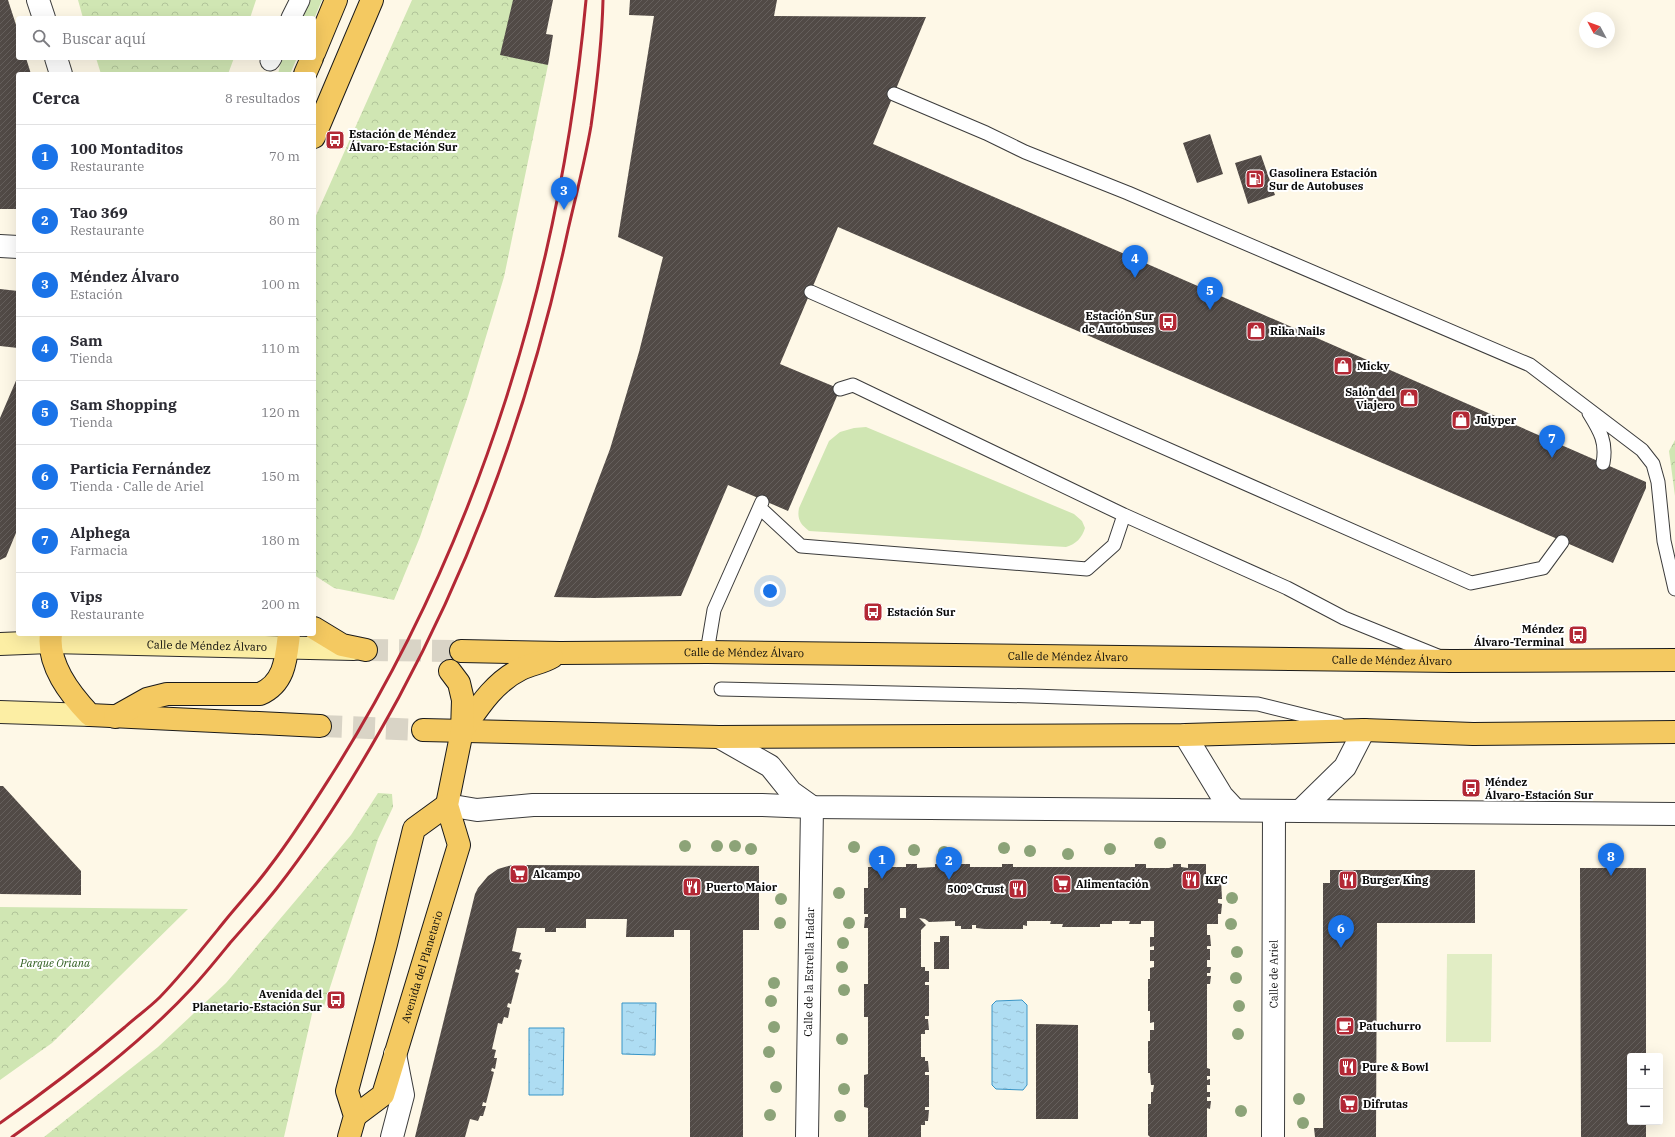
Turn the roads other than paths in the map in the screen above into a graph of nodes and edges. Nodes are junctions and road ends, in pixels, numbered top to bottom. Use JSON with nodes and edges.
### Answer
{"nodes":[{"id":1,"x":38,"y":0,"type":"edge"},
{"id":2,"x":300,"y":0,"type":"edge"},
{"id":3,"x":336,"y":0,"type":"edge"},
{"id":4,"x":372,"y":0,"type":"edge"},
{"id":5,"x":43,"y":16,"type":"edge"},
{"id":6,"x":292,"y":16,"type":"edge"},
{"id":7,"x":316,"y":48,"type":"edge"},
{"id":8,"x":57,"y":60,"type":"edge"},
{"id":9,"x":311,"y":60,"type":"edge"},
{"id":10,"x":60,"y":72,"type":"edge"},
{"id":11,"x":306,"y":72,"type":"edge"},
{"id":12,"x":894,"y":94,"type":"dead end"},
{"id":13,"x":316,"y":133,"type":"edge"},
{"id":14,"x":0,"y":246,"type":"edge"},
{"id":15,"x":16,"y":247,"type":"edge"},
{"id":16,"x":811,"y":292,"type":"dead end"},
{"id":17,"x":840,"y":389,"type":"dead end"},
{"id":18,"x":1582,"y":404,"type":"junction"},
{"id":19,"x":1603,"y":463,"type":"dead end"},
{"id":20,"x":1124,"y":515,"type":"junction"},
{"id":21,"x":1562,"y":542,"type":"dead end"},
{"id":22,"x":1675,"y":588,"type":"edge"},
{"id":23,"x":316,"y":629,"type":"edge"},
{"id":24,"x":51,"y":638,"type":"edge"},
{"id":25,"x":288,"y":641,"type":"edge"},
{"id":26,"x":0,"y":644,"type":"edge"},
{"id":27,"x":461,"y":651,"type":"tunnel mouth"},
{"id":28,"x":707,"y":652,"type":"junction"},
{"id":29,"x":560,"y":653,"type":"junction"},
{"id":30,"x":1675,"y":660,"type":"edge"},
{"id":31,"x":1451,"y":661,"type":"junction"},
{"id":32,"x":450,"y":671,"type":"dead end"},
{"id":33,"x":721,"y":689,"type":"dead end"},
{"id":34,"x":0,"y":712,"type":"edge"},
{"id":35,"x":90,"y":715,"type":"junction"},
{"id":36,"x":115,"y":716,"type":"junction"},
{"id":37,"x":320,"y":726,"type":"tunnel mouth"},
{"id":38,"x":422,"y":730,"type":"tunnel mouth"},
{"id":39,"x":1364,"y":730,"type":"junction"},
{"id":40,"x":462,"y":731,"type":"junction"},
{"id":41,"x":1675,"y":732,"type":"edge"},
{"id":42,"x":1185,"y":735,"type":"junction"},
{"id":43,"x":719,"y":737,"type":"junction"},
{"id":44,"x":447,"y":805,"type":"junction"},
{"id":45,"x":812,"y":807,"type":"junction"},
{"id":46,"x":1235,"y":810,"type":"junction"},
{"id":47,"x":1274,"y":811,"type":"junction"},
{"id":48,"x":1300,"y":811,"type":"junction"},
{"id":49,"x":1675,"y":814,"type":"edge"},
{"id":50,"x":395,"y":1054,"type":"junction"},
{"id":51,"x":354,"y":1116,"type":"junction"},
{"id":52,"x":349,"y":1137,"type":"edge"},
{"id":53,"x":392,"y":1137,"type":"edge"},
{"id":54,"x":807,"y":1137,"type":"edge"},
{"id":55,"x":1273,"y":1137,"type":"edge"}],
"edges":[{"from":1,"to":5,"type":"street"},
{"from":2,"to":6,"type":"street"},
{"from":3,"to":7,"type":"main road"},
{"from":4,"to":13,"type":"main road"},
{"from":8,"to":10,"type":"street"},
{"from":9,"to":11,"type":"main road"},
{"from":12,"to":18,"type":"lane"},
{"from":14,"to":15,"type":"street"},
{"from":16,"to":21,"type":"lane"},
{"from":17,"to":20,"type":"lane"},
{"from":18,"to":19,"type":"lane"},
{"from":18,"to":22,"type":"lane"},
{"from":20,"to":28,"type":"lane"},
{"from":20,"to":31,"type":"lane"},
{"from":23,"to":25,"type":"main road","name":"Calle de Méndez Álvaro"},
{"from":24,"to":25,"type":"main road","name":"Calle de Méndez Álvaro"},
{"from":24,"to":26,"type":"main road","name":"Calle de Méndez Álvaro"},
{"from":24,"to":35,"type":"main road"},
{"from":25,"to":36,"type":"main road"},
{"from":27,"to":29,"type":"main road","name":"Calle de Méndez Álvaro"},
{"from":28,"to":29,"type":"main road","name":"Calle de Méndez Álvaro"},
{"from":28,"to":31,"type":"main road","name":"Calle de Méndez Álvaro"},
{"from":29,"to":40,"type":"main road"},
{"from":30,"to":31,"type":"main road","name":"Calle de Méndez Álvaro"},
{"from":32,"to":40,"type":"main road"},
{"from":33,"to":39,"type":"lane"},
{"from":34,"to":35,"type":"main road"},
{"from":35,"to":36,"type":"main road"},
{"from":36,"to":37,"type":"main road"},
{"from":38,"to":40,"type":"main road"},
{"from":39,"to":41,"type":"main road"},
{"from":39,"to":42,"type":"main road"},
{"from":39,"to":48,"type":"street"},
{"from":40,"to":43,"type":"main road"},
{"from":40,"to":44,"type":"main road","name":"Avenida del Planetario"},
{"from":42,"to":43,"type":"main road"},
{"from":42,"to":46,"type":"street"},
{"from":43,"to":45,"type":"street"},
{"from":44,"to":45,"type":"street"},
{"from":44,"to":50,"type":"main road","name":"Avenida del Planetario"},
{"from":44,"to":51,"type":"main road"},
{"from":45,"to":46,"type":"street"},
{"from":45,"to":54,"type":"street","name":"Calle de la Estrella Hadar"},
{"from":46,"to":47,"type":"street"},
{"from":47,"to":48,"type":"street"},
{"from":47,"to":55,"type":"street","name":"Calle de Ariel"},
{"from":48,"to":49,"type":"street"},
{"from":50,"to":51,"type":"main road","name":"Avenida del Planetario"},
{"from":50,"to":53,"type":"street"},
{"from":51,"to":52,"type":"main road"}]}
